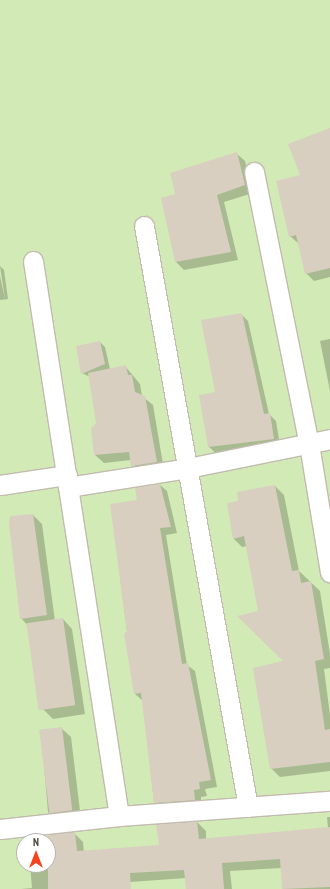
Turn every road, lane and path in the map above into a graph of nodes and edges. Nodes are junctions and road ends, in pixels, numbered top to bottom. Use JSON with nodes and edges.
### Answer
{"nodes":[{"id":1,"x":254,"y":172,"type":"dead end"},
{"id":2,"x":144,"y":226,"type":"dead end"},
{"id":3,"x":33,"y":261,"type":"dead end"},
{"id":4,"x":330,"y":438,"type":"edge"},
{"id":5,"x":308,"y":444,"type":"junction"},
{"id":6,"x":188,"y":468,"type":"junction"},
{"id":7,"x":68,"y":481,"type":"junction"},
{"id":8,"x":0,"y":485,"type":"edge"},
{"id":9,"x":330,"y":572,"type":"edge"},
{"id":10,"x":330,"y":801,"type":"edge"},
{"id":11,"x":248,"y":807,"type":"junction"},
{"id":12,"x":119,"y":816,"type":"junction"},
{"id":13,"x":0,"y":829,"type":"edge"}],
"edges":[{"from":1,"to":5,"type":"lane"},
{"from":2,"to":6,"type":"lane"},
{"from":3,"to":7,"type":"lane"},
{"from":4,"to":5,"type":"lane"},
{"from":5,"to":6,"type":"lane"},
{"from":5,"to":9,"type":"lane"},
{"from":6,"to":7,"type":"lane"},
{"from":6,"to":11,"type":"lane"},
{"from":7,"to":8,"type":"lane"},
{"from":7,"to":12,"type":"lane"},
{"from":10,"to":11,"type":"lane"},
{"from":11,"to":12,"type":"lane"},
{"from":12,"to":13,"type":"lane"}]}
